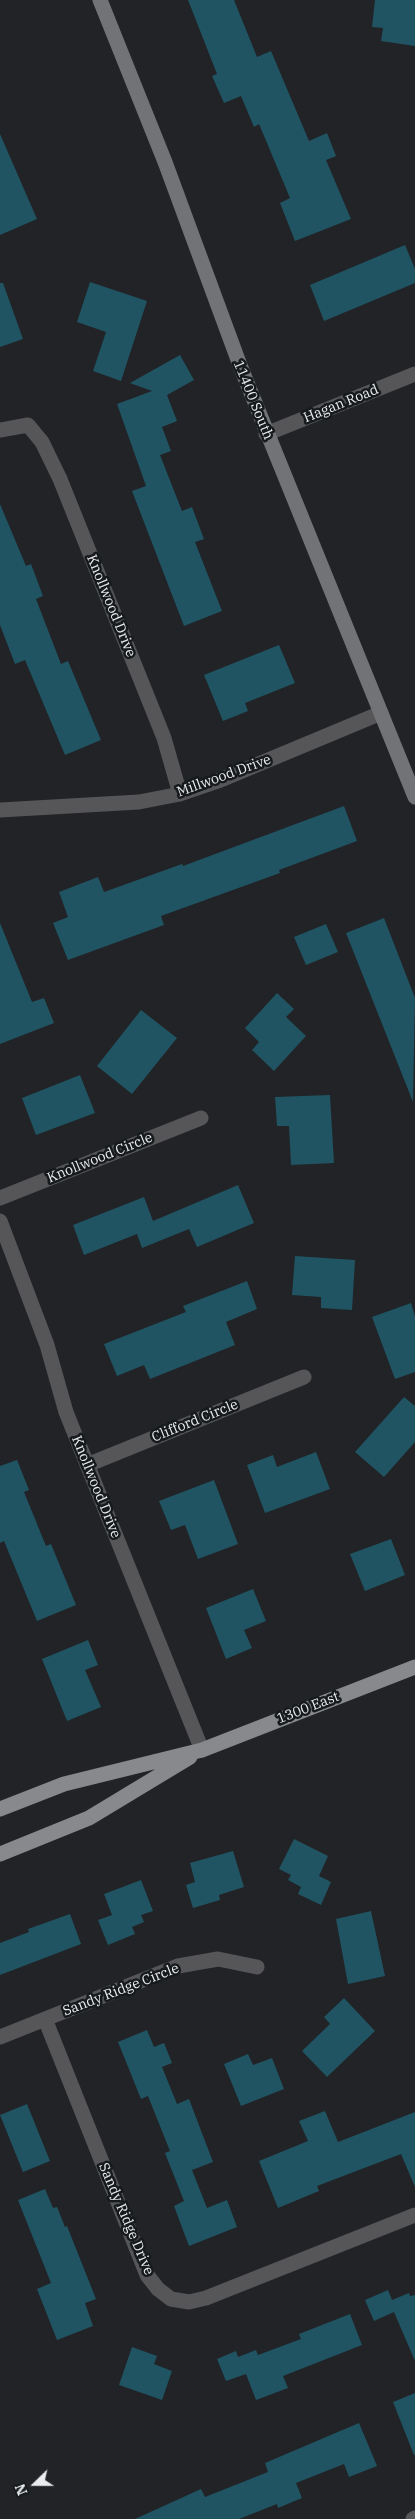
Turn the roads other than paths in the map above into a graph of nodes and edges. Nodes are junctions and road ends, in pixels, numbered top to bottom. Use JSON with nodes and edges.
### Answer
{"nodes":[{"id":1,"x":100,"y":0,"type":"edge"},
{"id":2,"x":415,"y":374,"type":"edge"},
{"id":3,"x":0,"y":430,"type":"edge"},
{"id":4,"x":266,"y":434,"type":"junction"},
{"id":5,"x":381,"y":713,"type":"junction"},
{"id":6,"x":180,"y":794,"type":"junction"},
{"id":7,"x":415,"y":797,"type":"edge"},
{"id":8,"x":0,"y":810,"type":"edge"},
{"id":9,"x":201,"y":1118,"type":"dead end"},
{"id":10,"x":0,"y":1198,"type":"edge"},
{"id":11,"x":0,"y":1221,"type":"edge"},
{"id":12,"x":304,"y":1377,"type":"dead end"},
{"id":13,"x":87,"y":1465,"type":"junction"},
{"id":14,"x":415,"y":1667,"type":"edge"},
{"id":15,"x":202,"y":1750,"type":"junction"},
{"id":16,"x":0,"y":1809,"type":"edge"},
{"id":17,"x":0,"y":1854,"type":"edge"},
{"id":18,"x":257,"y":1967,"type":"dead end"},
{"id":19,"x":45,"y":2020,"type":"junction"},
{"id":20,"x":0,"y":2037,"type":"edge"},
{"id":21,"x":415,"y":2215,"type":"edge"}],
"edges":[{"from":1,"to":4,"type":"main road","name":"11400 South"},
{"from":2,"to":4,"type":"street","name":"Hagan Road"},
{"from":3,"to":6,"type":"street","name":"Knollwood Drive"},
{"from":4,"to":5,"type":"main road","name":"11400 South"},
{"from":5,"to":6,"type":"street","name":"Millwood Drive"},
{"from":5,"to":7,"type":"main road","name":"11400 South"},
{"from":6,"to":8,"type":"street","name":"Millwood Drive"},
{"from":9,"to":10,"type":"street","name":"Knollwood Circle"},
{"from":11,"to":13,"type":"street","name":"Knollwood Drive"},
{"from":12,"to":13,"type":"street","name":"Clifford Circle"},
{"from":13,"to":15,"type":"street","name":"Knollwood Drive"},
{"from":14,"to":15,"type":"main road","name":"1300 East"},
{"from":15,"to":16,"type":"main road","name":"1300 East"},
{"from":15,"to":17,"type":"main road","name":"1300 East"},
{"from":18,"to":19,"type":"street","name":"Sandy Ridge Circle"},
{"from":19,"to":20,"type":"street"},
{"from":19,"to":21,"type":"street","name":"Sandy Ridge Drive"}]}
